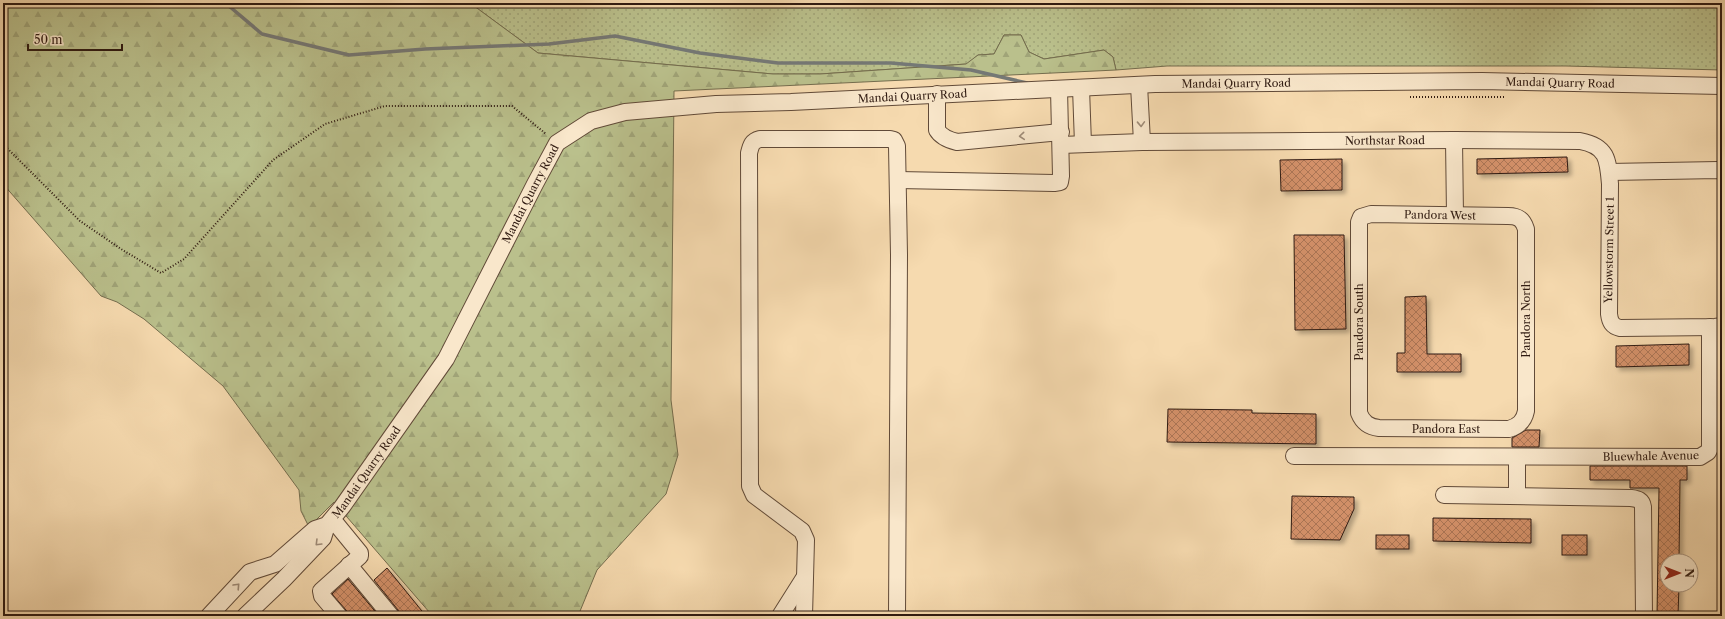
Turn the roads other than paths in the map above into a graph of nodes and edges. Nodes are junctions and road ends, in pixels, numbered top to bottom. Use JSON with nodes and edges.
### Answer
{"nodes":[{"id":1,"x":1139,"y":85,"type":"junction"},
{"id":2,"x":1722,"y":86,"type":"edge"},
{"id":3,"x":1081,"y":88,"type":"junction"},
{"id":4,"x":1059,"y":89,"type":"junction"},
{"id":5,"x":937,"y":94,"type":"junction"},
{"id":6,"x":1061,"y":139,"type":"junction"},
{"id":7,"x":1454,"y":140,"type":"junction"},
{"id":8,"x":1142,"y":142,"type":"junction"},
{"id":9,"x":1083,"y":144,"type":"junction"},
{"id":10,"x":1722,"y":171,"type":"edge"},
{"id":11,"x":1609,"y":172,"type":"junction"},
{"id":12,"x":898,"y":180,"type":"junction"},
{"id":13,"x":1455,"y":215,"type":"junction"},
{"id":14,"x":1361,"y":217,"type":"joint"},
{"id":15,"x":1519,"y":218,"type":"joint"},
{"id":16,"x":1716,"y":326,"type":"edge"},
{"id":17,"x":1522,"y":422,"type":"joint"},
{"id":18,"x":1368,"y":426,"type":"joint"},
{"id":19,"x":1294,"y":456,"type":"dead end"},
{"id":20,"x":1517,"y":457,"type":"junction"},
{"id":21,"x":1444,"y":495,"type":"dead end"},
{"id":22,"x":1517,"y":496,"type":"junction"},
{"id":23,"x":330,"y":522,"type":"junction"},
{"id":24,"x":275,"y":564,"type":"junction"},
{"id":25,"x":350,"y":565,"type":"junction"},
{"id":26,"x":804,"y":578,"type":"junction"},
{"id":27,"x":284,"y":579,"type":"junction"},
{"id":28,"x":210,"y":615,"type":"edge"},
{"id":29,"x":245,"y":616,"type":"edge"},
{"id":30,"x":339,"y":616,"type":"edge"},
{"id":31,"x":391,"y":616,"type":"edge"},
{"id":32,"x":780,"y":616,"type":"edge"},
{"id":33,"x":804,"y":616,"type":"edge"},
{"id":34,"x":897,"y":616,"type":"edge"},
{"id":35,"x":1644,"y":616,"type":"edge"}],
"edges":[{"from":1,"to":2,"type":"street","name":"Mandai Quarry Road"},
{"from":1,"to":3,"type":"street","name":"Mandai Quarry Road"},
{"from":1,"to":8,"type":"street","one_way":true},
{"from":3,"to":4,"type":"street","name":"Mandai Quarry Road"},
{"from":3,"to":9,"type":"street"},
{"from":4,"to":5,"type":"street","name":"Mandai Quarry Road"},
{"from":4,"to":6,"type":"street"},
{"from":6,"to":5,"type":"street","name":"Northstar Road","one_way":true},
{"from":5,"to":23,"type":"street","name":"Mandai Quarry Road"},
{"from":6,"to":9,"type":"street","name":"Northstar Road"},
{"from":6,"to":12,"type":"street"},
{"from":7,"to":8,"type":"street","name":"Northstar Road"},
{"from":7,"to":11,"type":"street","name":"Northstar Road"},
{"from":7,"to":13,"type":"street"},
{"from":8,"to":9,"type":"street","name":"Northstar Road"},
{"from":10,"to":11,"type":"street"},
{"from":11,"to":16,"type":"street","name":"Yellowstorm Street 1"},
{"from":12,"to":26,"type":"street"},
{"from":12,"to":34,"type":"street"},
{"from":13,"to":14,"type":"street","name":"Pandora West"},
{"from":13,"to":15,"type":"street","name":"Pandora West"},
{"from":14,"to":18,"type":"street","name":"Pandora South"},
{"from":15,"to":17,"type":"street","name":"Pandora North"},
{"from":16,"to":20,"type":"street","name":"Bluewhale Avenue"},
{"from":17,"to":18,"type":"street","name":"Pandora East"},
{"from":19,"to":20,"type":"street","name":"Bluewhale Avenue"},
{"from":20,"to":22,"type":"street"},
{"from":21,"to":22,"type":"street"},
{"from":22,"to":35,"type":"street"},
{"from":23,"to":24,"type":"street","name":"Mandai Quarry Road"},
{"from":23,"to":25,"type":"street"},
{"from":23,"to":27,"type":"street","name":"Mandai Quarry Road","one_way":true},
{"from":24,"to":27,"type":"street"},
{"from":28,"to":24,"type":"street","name":"Mandai Quarry Road","one_way":true},
{"from":25,"to":30,"type":"street"},
{"from":25,"to":31,"type":"street"},
{"from":26,"to":32,"type":"street"},
{"from":26,"to":33,"type":"street"},
{"from":27,"to":29,"type":"street","name":"Mandai Quarry Road"}]}
